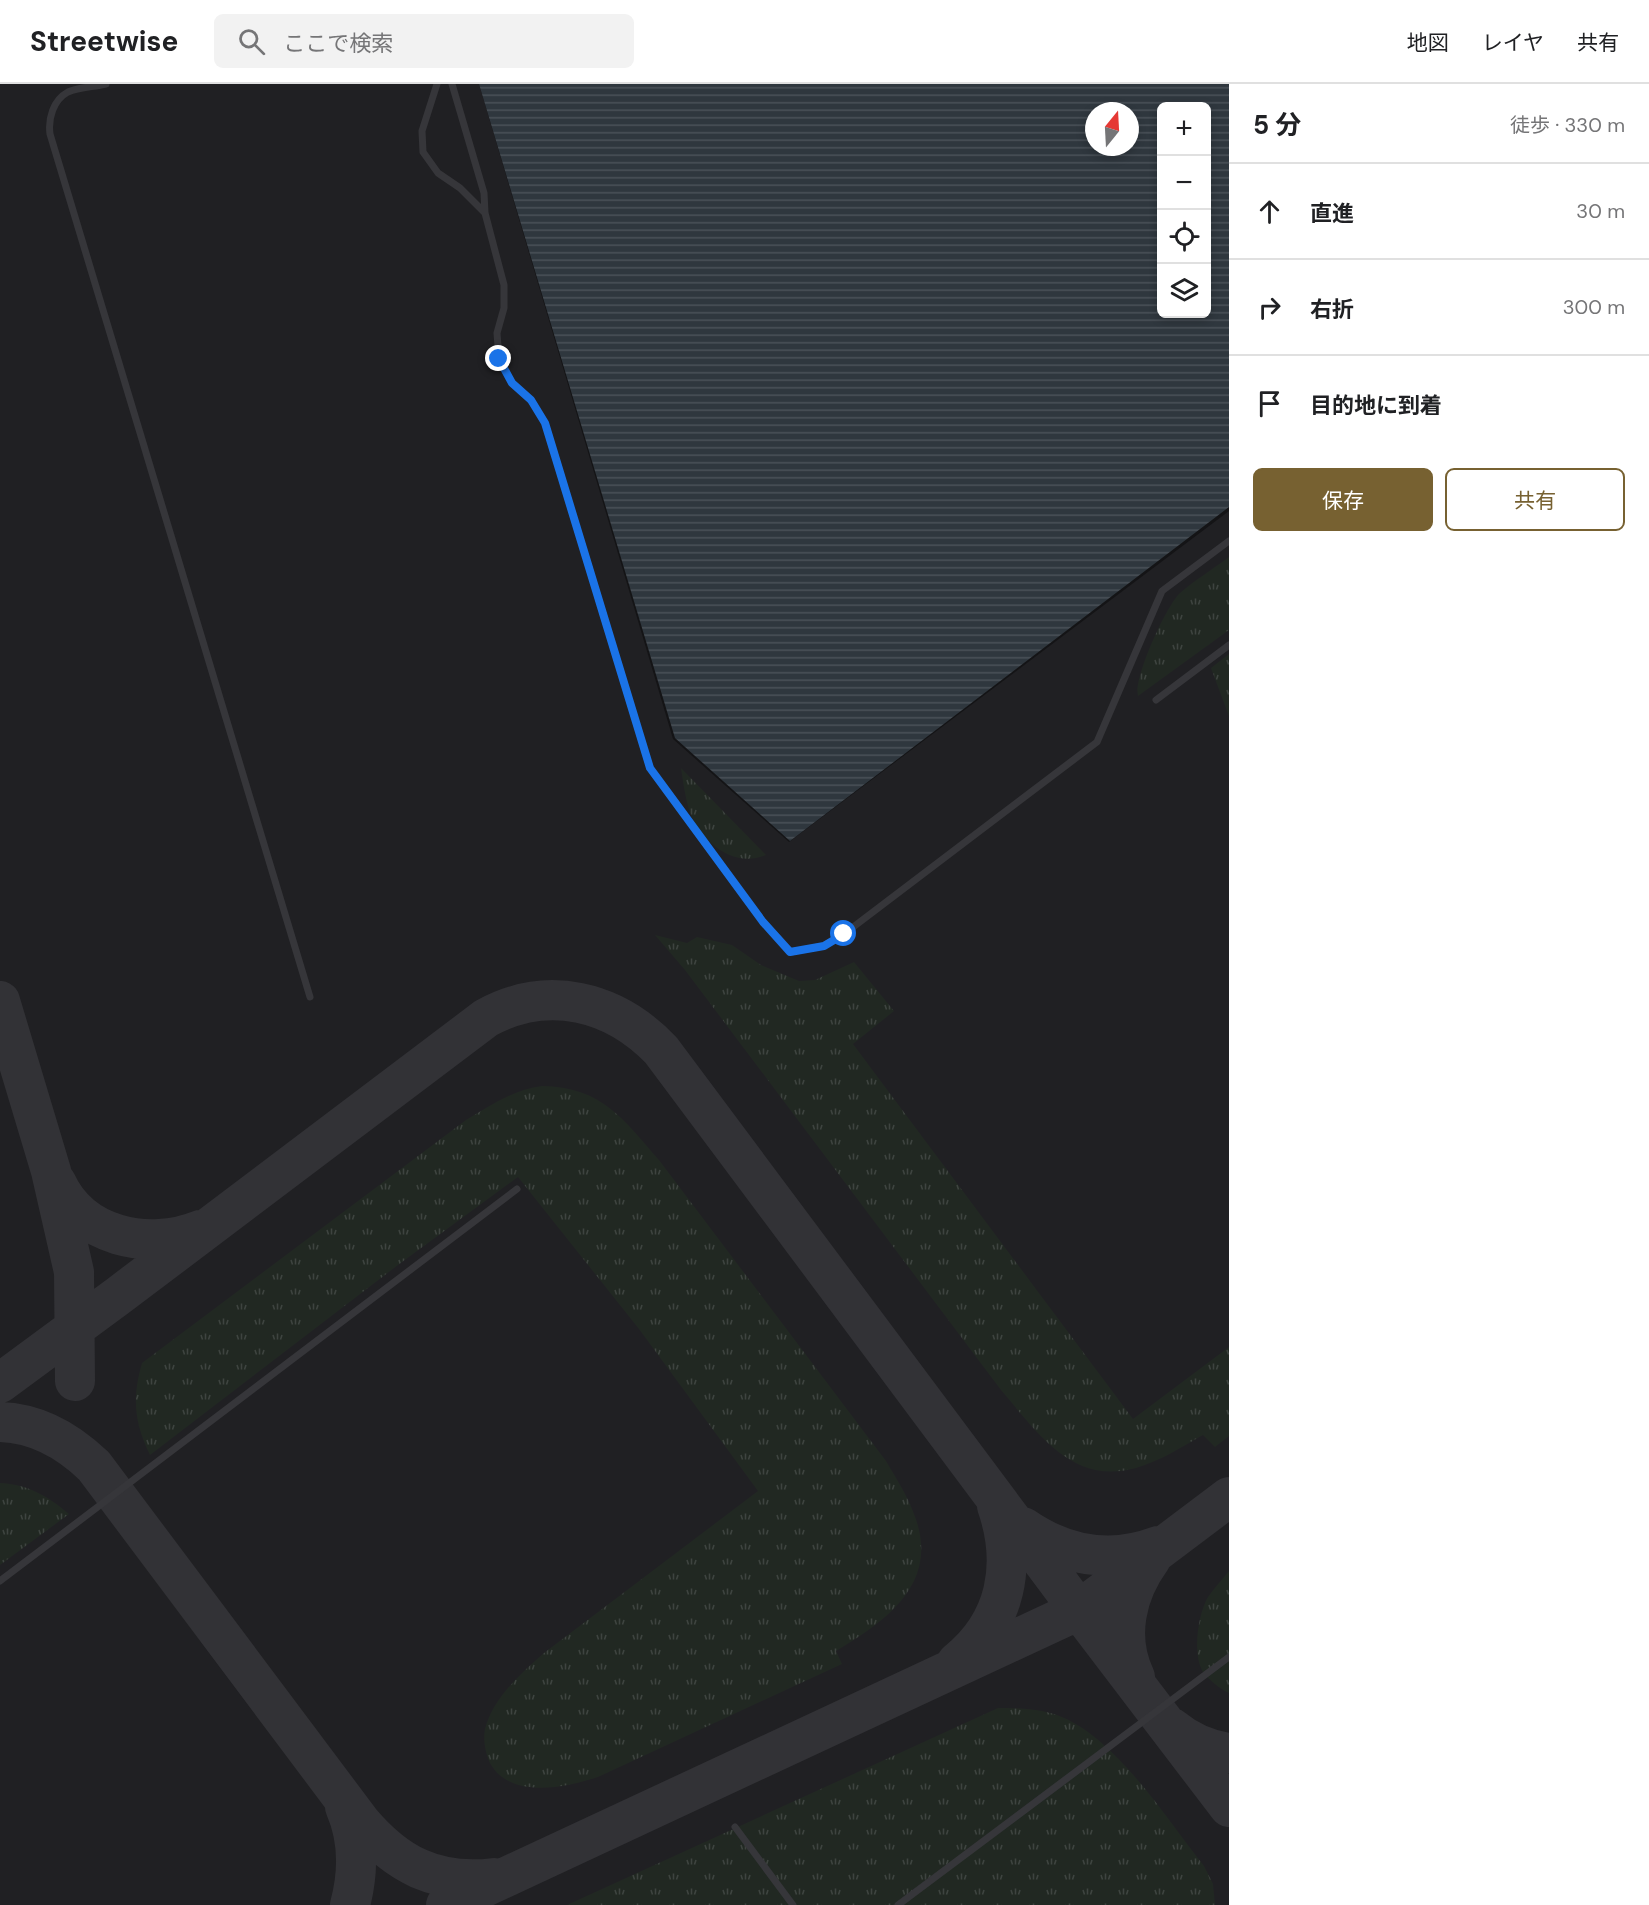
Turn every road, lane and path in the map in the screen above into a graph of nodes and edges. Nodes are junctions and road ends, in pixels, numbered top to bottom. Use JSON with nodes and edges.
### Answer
{"nodes":[{"id":1,"x":106,"y":84,"type":"edge"},
{"id":2,"x":437,"y":84,"type":"edge"},
{"id":3,"x":452,"y":84,"type":"edge"},
{"id":4,"x":485,"y":213,"type":"junction"},
{"id":5,"x":1229,"y":541,"type":"edge"},
{"id":6,"x":1229,"y":645,"type":"edge"},
{"id":7,"x":1156,"y":700,"type":"dead end"},
{"id":8,"x":309,"y":997,"type":"dead end"},
{"id":9,"x":517,"y":1189,"type":"dead end"},
{"id":10,"x":0,"y":1581,"type":"edge"},
{"id":11,"x":1229,"y":1657,"type":"edge"},
{"id":12,"x":735,"y":1827,"type":"dead end"},
{"id":13,"x":793,"y":1905,"type":"edge"},
{"id":14,"x":898,"y":1905,"type":"edge"}],
"edges":[{"from":1,"to":8,"type":"lane"},
{"from":2,"to":4,"type":"lane"},
{"from":3,"to":4,"type":"lane"},
{"from":4,"to":5,"type":"lane"},
{"from":6,"to":7,"type":"lane"},
{"from":9,"to":10,"type":"lane"},
{"from":11,"to":14,"type":"lane"},
{"from":12,"to":13,"type":"lane"}]}
